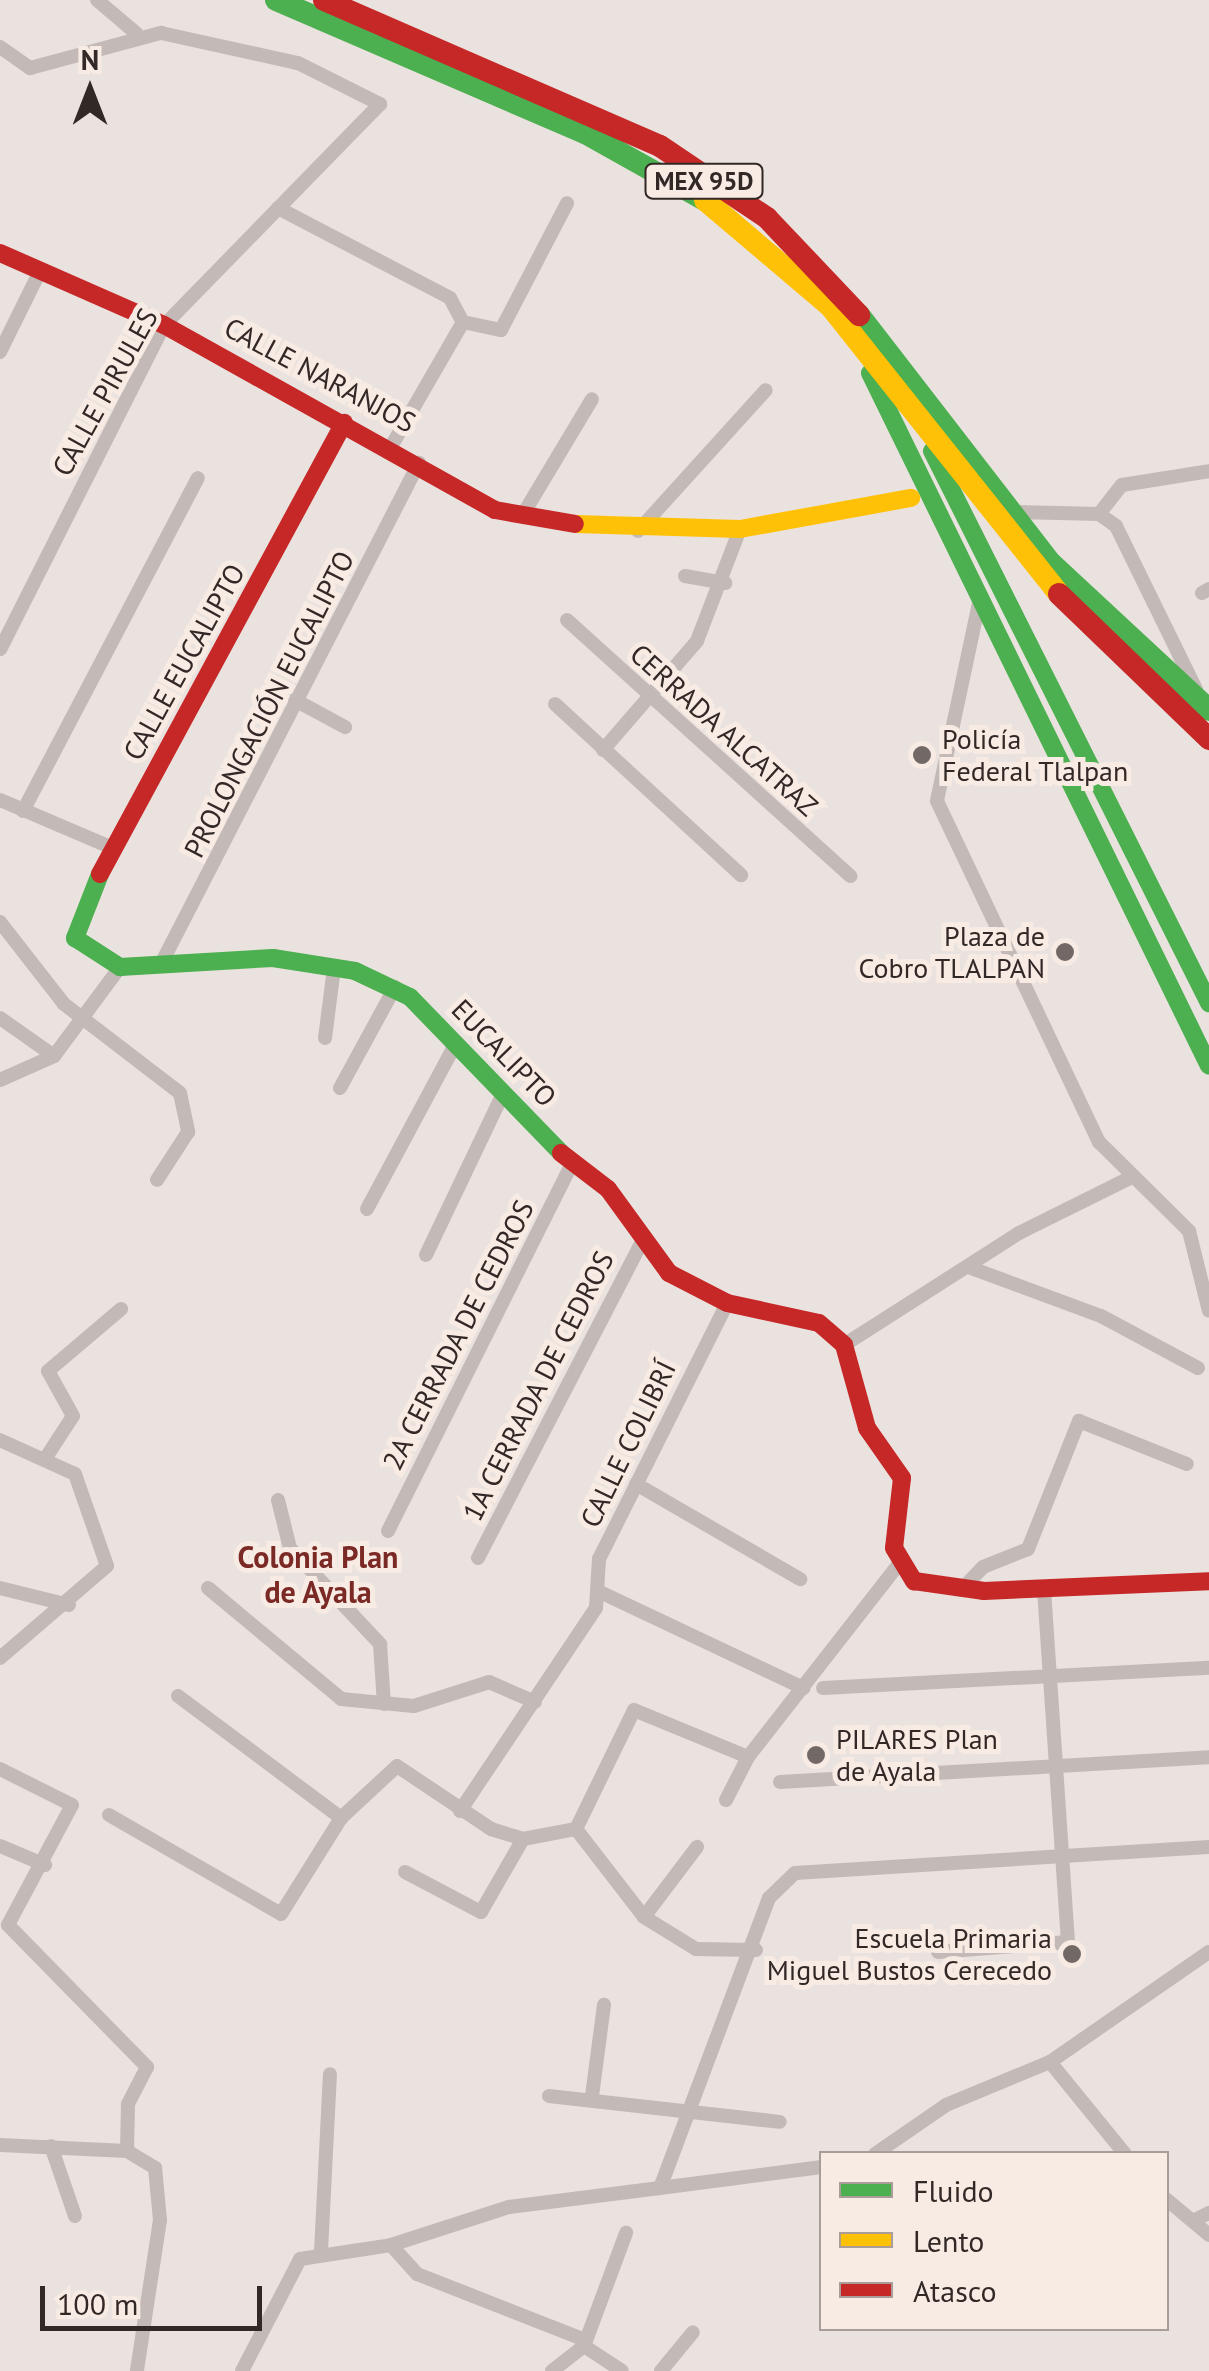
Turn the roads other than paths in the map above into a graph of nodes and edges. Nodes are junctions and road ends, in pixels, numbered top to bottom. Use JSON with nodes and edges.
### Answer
{"nodes":[{"id":1,"x":97,"y":0,"type":"edge"},
{"id":2,"x":272,"y":0,"type":"edge"},
{"id":3,"x":321,"y":0,"type":"edge"},
{"id":4,"x":137,"y":34,"type":"junction"},
{"id":5,"x":0,"y":46,"type":"edge"},
{"id":6,"x":567,"y":203,"type":"dead end"},
{"id":7,"x":278,"y":208,"type":"junction"},
{"id":8,"x":0,"y":253,"type":"edge"},
{"id":9,"x":40,"y":271,"type":"junction"},
{"id":10,"x":463,"y":322,"type":"junction"},
{"id":11,"x":164,"y":325,"type":"junction"},
{"id":12,"x":867,"y":335,"type":"junction"},
{"id":13,"x":0,"y":352,"type":"edge"},
{"id":14,"x":766,"y":390,"type":"dead end"},
{"id":15,"x":592,"y":398,"type":"dead end"},
{"id":16,"x":344,"y":423,"type":"junction"},
{"id":17,"x":392,"y":445,"type":"junction"},
{"id":18,"x":419,"y":464,"type":"junction"},
{"id":19,"x":1209,"y":471,"type":"edge"},
{"id":20,"x":198,"y":478,"type":"dead end"},
{"id":21,"x":911,"y":498,"type":"dead end"},
{"id":22,"x":1099,"y":514,"type":"junction"},
{"id":23,"x":522,"y":516,"type":"junction"},
{"id":24,"x":740,"y":529,"type":"junction"},
{"id":25,"x":638,"y":531,"type":"junction"},
{"id":26,"x":685,"y":576,"type":"dead end"},
{"id":27,"x":725,"y":583,"type":"junction"},
{"id":28,"x":979,"y":603,"type":"junction"},
{"id":29,"x":567,"y":620,"type":"dead end"},
{"id":30,"x":0,"y":648,"type":"edge"},
{"id":31,"x":295,"y":700,"type":"junction"},
{"id":32,"x":652,"y":702,"type":"junction"},
{"id":33,"x":555,"y":704,"type":"dead end"},
{"id":34,"x":1209,"y":714,"type":"edge"},
{"id":35,"x":345,"y":727,"type":"dead end"},
{"id":36,"x":1209,"y":739,"type":"edge"},
{"id":37,"x":603,"y":750,"type":"junction"},
{"id":38,"x":0,"y":800,"type":"edge"},
{"id":39,"x":23,"y":811,"type":"junction"},
{"id":40,"x":115,"y":849,"type":"junction"},
{"id":41,"x":741,"y":875,"type":"dead end"},
{"id":42,"x":850,"y":876,"type":"dead end"},
{"id":43,"x":0,"y":922,"type":"edge"},
{"id":44,"x":160,"y":966,"type":"junction"},
{"id":45,"x":120,"y":967,"type":"junction"},
{"id":46,"x":334,"y":968,"type":"junction"},
{"id":47,"x":394,"y":987,"type":"junction"},
{"id":48,"x":1209,"y":1003,"type":"edge"},
{"id":49,"x":0,"y":1018,"type":"edge"},
{"id":50,"x":86,"y":1019,"type":"junction"},
{"id":51,"x":325,"y":1038,"type":"dead end"},
{"id":52,"x":454,"y":1047,"type":"junction"},
{"id":53,"x":54,"y":1056,"type":"junction"},
{"id":54,"x":1209,"y":1066,"type":"edge"},
{"id":55,"x":0,"y":1080,"type":"edge"},
{"id":56,"x":340,"y":1088,"type":"dead end"},
{"id":57,"x":502,"y":1096,"type":"junction"},
{"id":58,"x":574,"y":1161,"type":"junction"},
{"id":59,"x":1130,"y":1178,"type":"junction"},
{"id":60,"x":157,"y":1180,"type":"dead end"},
{"id":61,"x":367,"y":1210,"type":"dead end"},
{"id":62,"x":644,"y":1238,"type":"junction"},
{"id":63,"x":426,"y":1255,"type":"dead end"},
{"id":64,"x":971,"y":1268,"type":"junction"},
{"id":65,"x":726,"y":1302,"type":"junction"},
{"id":66,"x":121,"y":1309,"type":"dead end"},
{"id":67,"x":1209,"y":1311,"type":"edge"},
{"id":68,"x":844,"y":1346,"type":"junction"},
{"id":69,"x":1198,"y":1368,"type":"dead end"},
{"id":70,"x":0,"y":1440,"type":"edge"},
{"id":71,"x":45,"y":1459,"type":"junction"},
{"id":72,"x":1187,"y":1464,"type":"dead end"},
{"id":73,"x":636,"y":1484,"type":"junction"},
{"id":74,"x":278,"y":1500,"type":"dead end"},
{"id":75,"x":388,"y":1531,"type":"dead end"},
{"id":76,"x":478,"y":1558,"type":"dead end"},
{"id":77,"x":899,"y":1564,"type":"junction"},
{"id":78,"x":800,"y":1579,"type":"dead end"},
{"id":79,"x":1209,"y":1580,"type":"edge"},
{"id":80,"x":0,"y":1588,"type":"edge"},
{"id":81,"x":208,"y":1588,"type":"dead end"},
{"id":82,"x":1044,"y":1589,"type":"junction"},
{"id":83,"x":961,"y":1590,"type":"junction"},
{"id":84,"x":600,"y":1592,"type":"junction"},
{"id":85,"x":69,"y":1606,"type":"junction"},
{"id":86,"x":0,"y":1658,"type":"edge"},
{"id":87,"x":1209,"y":1668,"type":"edge"},
{"id":88,"x":1054,"y":1679,"type":"junction"},
{"id":89,"x":803,"y":1688,"type":"junction"},
{"id":90,"x":823,"y":1688,"type":"dead end"},
{"id":91,"x":178,"y":1696,"type":"dead end"},
{"id":92,"x":535,"y":1702,"type":"junction"},
{"id":93,"x":384,"y":1704,"type":"junction"},
{"id":94,"x":748,"y":1757,"type":"junction"},
{"id":95,"x":1209,"y":1757,"type":"edge"},
{"id":96,"x":1063,"y":1767,"type":"junction"},
{"id":97,"x":0,"y":1770,"type":"edge"},
{"id":98,"x":780,"y":1782,"type":"dead end"},
{"id":99,"x":726,"y":1800,"type":"dead end"},
{"id":100,"x":460,"y":1812,"type":"junction"},
{"id":101,"x":108,"y":1815,"type":"dead end"},
{"id":102,"x":341,"y":1818,"type":"junction"},
{"id":103,"x":576,"y":1829,"type":"junction"},
{"id":104,"x":523,"y":1839,"type":"junction"},
{"id":105,"x":0,"y":1846,"type":"edge"},
{"id":106,"x":698,"y":1847,"type":"dead end"},
{"id":107,"x":1209,"y":1847,"type":"edge"},
{"id":108,"x":1067,"y":1854,"type":"junction"},
{"id":109,"x":45,"y":1865,"type":"junction"},
{"id":110,"x":405,"y":1872,"type":"dead end"},
{"id":111,"x":644,"y":1917,"type":"junction"},
{"id":112,"x":756,"y":1950,"type":"junction"},
{"id":113,"x":938,"y":1952,"type":"dead end"},
{"id":114,"x":1209,"y":1952,"type":"edge"},
{"id":115,"x":604,"y":2006,"type":"dead end"},
{"id":116,"x":1050,"y":2062,"type":"junction"},
{"id":117,"x":330,"y":2074,"type":"dead end"},
{"id":118,"x":549,"y":2096,"type":"dead end"},
{"id":119,"x":592,"y":2096,"type":"junction"},
{"id":120,"x":688,"y":2108,"type":"junction"},
{"id":121,"x":780,"y":2122,"type":"dead end"},
{"id":122,"x":0,"y":2145,"type":"edge"},
{"id":123,"x":51,"y":2146,"type":"junction"},
{"id":124,"x":127,"y":2151,"type":"junction"},
{"id":125,"x":878,"y":2151,"type":"edge"},
{"id":126,"x":1123,"y":2151,"type":"edge"},
{"id":127,"x":819,"y":2167,"type":"edge"},
{"id":128,"x":653,"y":2190,"type":"junction"},
{"id":129,"x":1169,"y":2200,"type":"edge"},
{"id":130,"x":75,"y":2216,"type":"dead end"},
{"id":131,"x":1202,"y":2216,"type":"edge"},
{"id":132,"x":626,"y":2233,"type":"dead end"},
{"id":133,"x":1209,"y":2235,"type":"edge"},
{"id":134,"x":391,"y":2245,"type":"junction"},
{"id":135,"x":321,"y":2251,"type":"junction"},
{"id":136,"x":693,"y":2332,"type":"dead end"},
{"id":137,"x":584,"y":2343,"type":"junction"},
{"id":138,"x":137,"y":2371,"type":"edge"},
{"id":139,"x":243,"y":2371,"type":"edge"},
{"id":140,"x":552,"y":2371,"type":"edge"},
{"id":141,"x":622,"y":2371,"type":"edge"},
{"id":142,"x":661,"y":2371,"type":"edge"}],
"edges":[{"from":1,"to":4,"type":"street"},
{"from":2,"to":28,"type":"main road","number":"MEX 95D"},
{"from":2,"to":36,"type":"main road","bridge":true},
{"from":3,"to":12,"type":"main road","number":"MEX 95D"},
{"from":3,"to":34,"type":"main road","bridge":true},
{"from":4,"to":5,"type":"street"},
{"from":4,"to":7,"type":"street","name":"CALLE PIRULES"},
{"from":6,"to":10,"type":"street"},
{"from":7,"to":10,"type":"street"},
{"from":7,"to":11,"type":"street","name":"CALLE PIRULES"},
{"from":8,"to":9,"type":"main road","name":"CALLE NARANJOS"},
{"from":9,"to":11,"type":"main road","name":"CALLE NARANJOS"},
{"from":9,"to":13,"type":"street"},
{"from":10,"to":17,"type":"street"},
{"from":11,"to":16,"type":"main road","name":"CALLE NARANJOS"},
{"from":11,"to":30,"type":"street","name":"CALLE PIRULES"},
{"from":12,"to":22,"type":"street"},
{"from":12,"to":48,"type":"main road","number":"MEX 95D"},
{"from":14,"to":25,"type":"street"},
{"from":15,"to":23,"type":"street"},
{"from":16,"to":17,"type":"main road","name":"CALLE NARANJOS"},
{"from":16,"to":40,"type":"main road","name":"CALLE EUCALIPTO"},
{"from":17,"to":18,"type":"main road","name":"CALLE NARANJOS"},
{"from":18,"to":23,"type":"main road","name":"CALLE NARANJOS"},
{"from":18,"to":31,"type":"street","name":"PROLONGACIÓN EUCALIPTO"},
{"from":19,"to":22,"type":"street"},
{"from":20,"to":39,"type":"street"},
{"from":21,"to":24,"type":"main road","name":"CALLE NARANJOS"},
{"from":22,"to":34,"type":"street"},
{"from":23,"to":25,"type":"main road","name":"CALLE NARANJOS"},
{"from":24,"to":25,"type":"main road","name":"CALLE NARANJOS"},
{"from":24,"to":27,"type":"street"},
{"from":26,"to":27,"type":"street"},
{"from":27,"to":32,"type":"street"},
{"from":28,"to":54,"type":"main road","number":"MEX 95D"},
{"from":28,"to":59,"type":"street"},
{"from":29,"to":32,"type":"street","name":"CERRADA ALCATRAZ"},
{"from":31,"to":35,"type":"street"},
{"from":31,"to":44,"type":"street","name":"PROLONGACIÓN EUCALIPTO"},
{"from":32,"to":37,"type":"street"},
{"from":32,"to":42,"type":"street","name":"CERRADA ALCATRAZ"},
{"from":33,"to":37,"type":"street"},
{"from":37,"to":41,"type":"street"},
{"from":38,"to":39,"type":"street"},
{"from":39,"to":40,"type":"street"},
{"from":40,"to":45,"type":"main road","name":"CALLE EUCALIPTO"},
{"from":43,"to":50,"type":"street"},
{"from":44,"to":45,"type":"main road","name":"EUCALIPTO"},
{"from":44,"to":46,"type":"main road","name":"EUCALIPTO"},
{"from":45,"to":50,"type":"street"},
{"from":46,"to":47,"type":"main road","name":"EUCALIPTO"},
{"from":46,"to":51,"type":"street"},
{"from":47,"to":52,"type":"main road","name":"EUCALIPTO"},
{"from":47,"to":56,"type":"street"},
{"from":49,"to":53,"type":"street"},
{"from":50,"to":53,"type":"street"},
{"from":50,"to":60,"type":"street"},
{"from":52,"to":57,"type":"main road","name":"EUCALIPTO"},
{"from":52,"to":61,"type":"street"},
{"from":53,"to":55,"type":"street"},
{"from":57,"to":58,"type":"main road","name":"EUCALIPTO"},
{"from":57,"to":63,"type":"street"},
{"from":58,"to":62,"type":"main road","name":"EUCALIPTO"},
{"from":58,"to":75,"type":"street","name":"2A CERRADA DE CEDROS"},
{"from":59,"to":64,"type":"street"},
{"from":59,"to":67,"type":"street"},
{"from":62,"to":65,"type":"main road","name":"EUCALIPTO"},
{"from":62,"to":76,"type":"street","name":"1A CERRADA DE CEDROS"},
{"from":64,"to":68,"type":"street"},
{"from":64,"to":69,"type":"street"},
{"from":65,"to":68,"type":"main road","name":"EUCALIPTO"},
{"from":65,"to":73,"type":"street","name":"CALLE COLIBRÍ"},
{"from":66,"to":71,"type":"street"},
{"from":68,"to":77,"type":"main road"},
{"from":70,"to":71,"type":"street"},
{"from":71,"to":85,"type":"street"},
{"from":72,"to":83,"type":"street"},
{"from":73,"to":78,"type":"street"},
{"from":73,"to":84,"type":"street","name":"CALLE COLIBRÍ"},
{"from":74,"to":93,"type":"street"},
{"from":77,"to":83,"type":"main road"},
{"from":77,"to":89,"type":"street"},
{"from":79,"to":82,"type":"main road"},
{"from":80,"to":85,"type":"street"},
{"from":81,"to":93,"type":"street"},
{"from":82,"to":83,"type":"main road"},
{"from":82,"to":88,"type":"street"},
{"from":84,"to":89,"type":"street"},
{"from":84,"to":92,"type":"street","name":"CALLE COLIBRÍ"},
{"from":85,"to":86,"type":"street"},
{"from":87,"to":88,"type":"street"},
{"from":88,"to":90,"type":"street"},
{"from":88,"to":96,"type":"street"},
{"from":89,"to":94,"type":"street"},
{"from":91,"to":102,"type":"street"},
{"from":92,"to":93,"type":"street"},
{"from":92,"to":100,"type":"street","name":"CALLE COLIBRÍ"},
{"from":94,"to":99,"type":"street"},
{"from":94,"to":103,"type":"street"},
{"from":95,"to":96,"type":"street"},
{"from":96,"to":98,"type":"street"},
{"from":96,"to":108,"type":"street"},
{"from":97,"to":109,"type":"street"},
{"from":100,"to":102,"type":"street"},
{"from":100,"to":104,"type":"street"},
{"from":101,"to":102,"type":"street"},
{"from":103,"to":104,"type":"street"},
{"from":103,"to":111,"type":"street"},
{"from":104,"to":110,"type":"street"},
{"from":105,"to":109,"type":"street"},
{"from":106,"to":111,"type":"street"},
{"from":107,"to":108,"type":"street"},
{"from":108,"to":112,"type":"street"},
{"from":108,"to":113,"type":"street"},
{"from":109,"to":124,"type":"street"},
{"from":111,"to":112,"type":"street"},
{"from":112,"to":120,"type":"street"},
{"from":114,"to":116,"type":"street"},
{"from":115,"to":119,"type":"street"},
{"from":116,"to":125,"type":"street"},
{"from":116,"to":126,"type":"street"},
{"from":117,"to":135,"type":"street"},
{"from":118,"to":119,"type":"street"},
{"from":119,"to":120,"type":"street"},
{"from":120,"to":121,"type":"street"},
{"from":120,"to":128,"type":"street"},
{"from":122,"to":123,"type":"street"},
{"from":123,"to":124,"type":"street"},
{"from":123,"to":130,"type":"street"},
{"from":124,"to":138,"type":"street"},
{"from":127,"to":128,"type":"street"},
{"from":128,"to":134,"type":"street"},
{"from":129,"to":131,"type":"street"},
{"from":131,"to":133,"type":"street"},
{"from":132,"to":137,"type":"street"},
{"from":134,"to":135,"type":"street"},
{"from":134,"to":137,"type":"street"},
{"from":135,"to":139,"type":"street"},
{"from":136,"to":142,"type":"street"},
{"from":137,"to":140,"type":"street"},
{"from":137,"to":141,"type":"street"}]}
